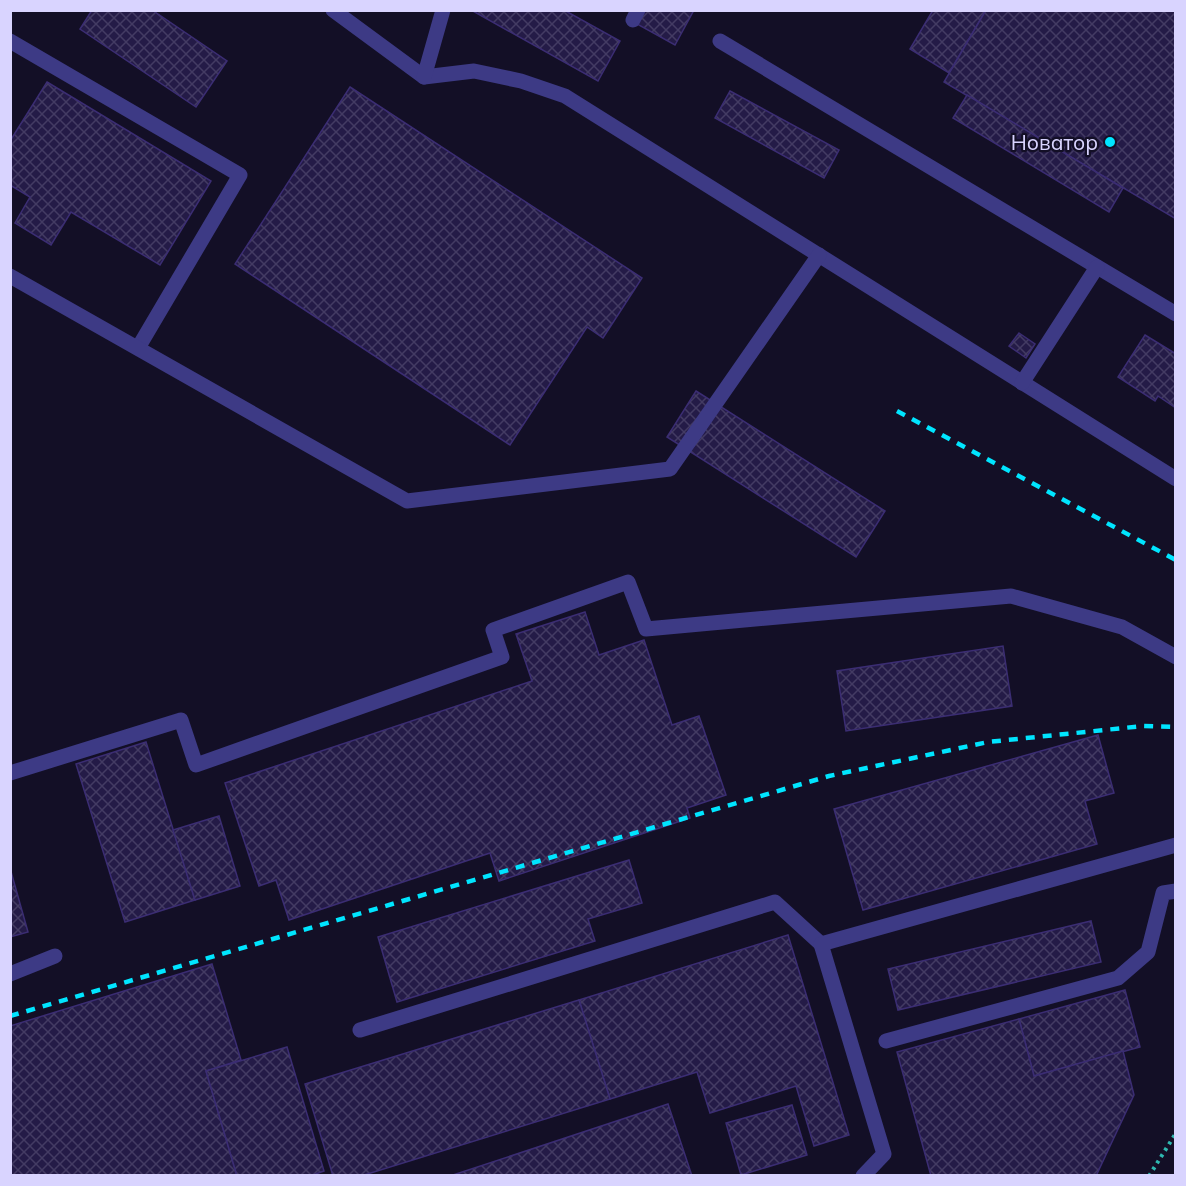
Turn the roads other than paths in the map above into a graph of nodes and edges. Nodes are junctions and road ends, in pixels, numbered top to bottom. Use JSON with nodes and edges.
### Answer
{"nodes":[{"id":1,"x":333,"y":10,"type":"edge"},
{"id":2,"x":443,"y":10,"type":"edge"},
{"id":3,"x":10,"y":41,"type":"edge"},
{"id":4,"x":720,"y":41,"type":"dead end"},
{"id":5,"x":424,"y":77,"type":"junction"},
{"id":6,"x":819,"y":255,"type":"junction"},
{"id":7,"x":1097,"y":267,"type":"junction"},
{"id":8,"x":10,"y":276,"type":"edge"},
{"id":9,"x":1176,"y":314,"type":"edge"},
{"id":10,"x":138,"y":348,"type":"junction"},
{"id":11,"x":1022,"y":383,"type":"junction"},
{"id":12,"x":1176,"y":479,"type":"edge"},
{"id":13,"x":1176,"y":657,"type":"edge"},
{"id":14,"x":10,"y":773,"type":"edge"},
{"id":15,"x":1176,"y":845,"type":"edge"},
{"id":16,"x":1176,"y":891,"type":"edge"},
{"id":17,"x":821,"y":945,"type":"junction"},
{"id":18,"x":55,"y":956,"type":"dead end"},
{"id":19,"x":10,"y":974,"type":"edge"},
{"id":20,"x":360,"y":1030,"type":"dead end"},
{"id":21,"x":886,"y":1041,"type":"dead end"},
{"id":22,"x":863,"y":1176,"type":"edge"}],
"edges":[{"from":1,"to":5,"type":"street"},
{"from":2,"to":5,"type":"street"},
{"from":3,"to":10,"type":"street"},
{"from":4,"to":7,"type":"street"},
{"from":5,"to":6,"type":"street"},
{"from":6,"to":10,"type":"street"},
{"from":6,"to":11,"type":"street"},
{"from":7,"to":9,"type":"street"},
{"from":7,"to":11,"type":"street"},
{"from":8,"to":10,"type":"street"},
{"from":11,"to":12,"type":"street"},
{"from":13,"to":14,"type":"street"},
{"from":15,"to":17,"type":"street"},
{"from":16,"to":21,"type":"street"},
{"from":17,"to":20,"type":"street"},
{"from":17,"to":22,"type":"street"},
{"from":18,"to":19,"type":"street"}]}
